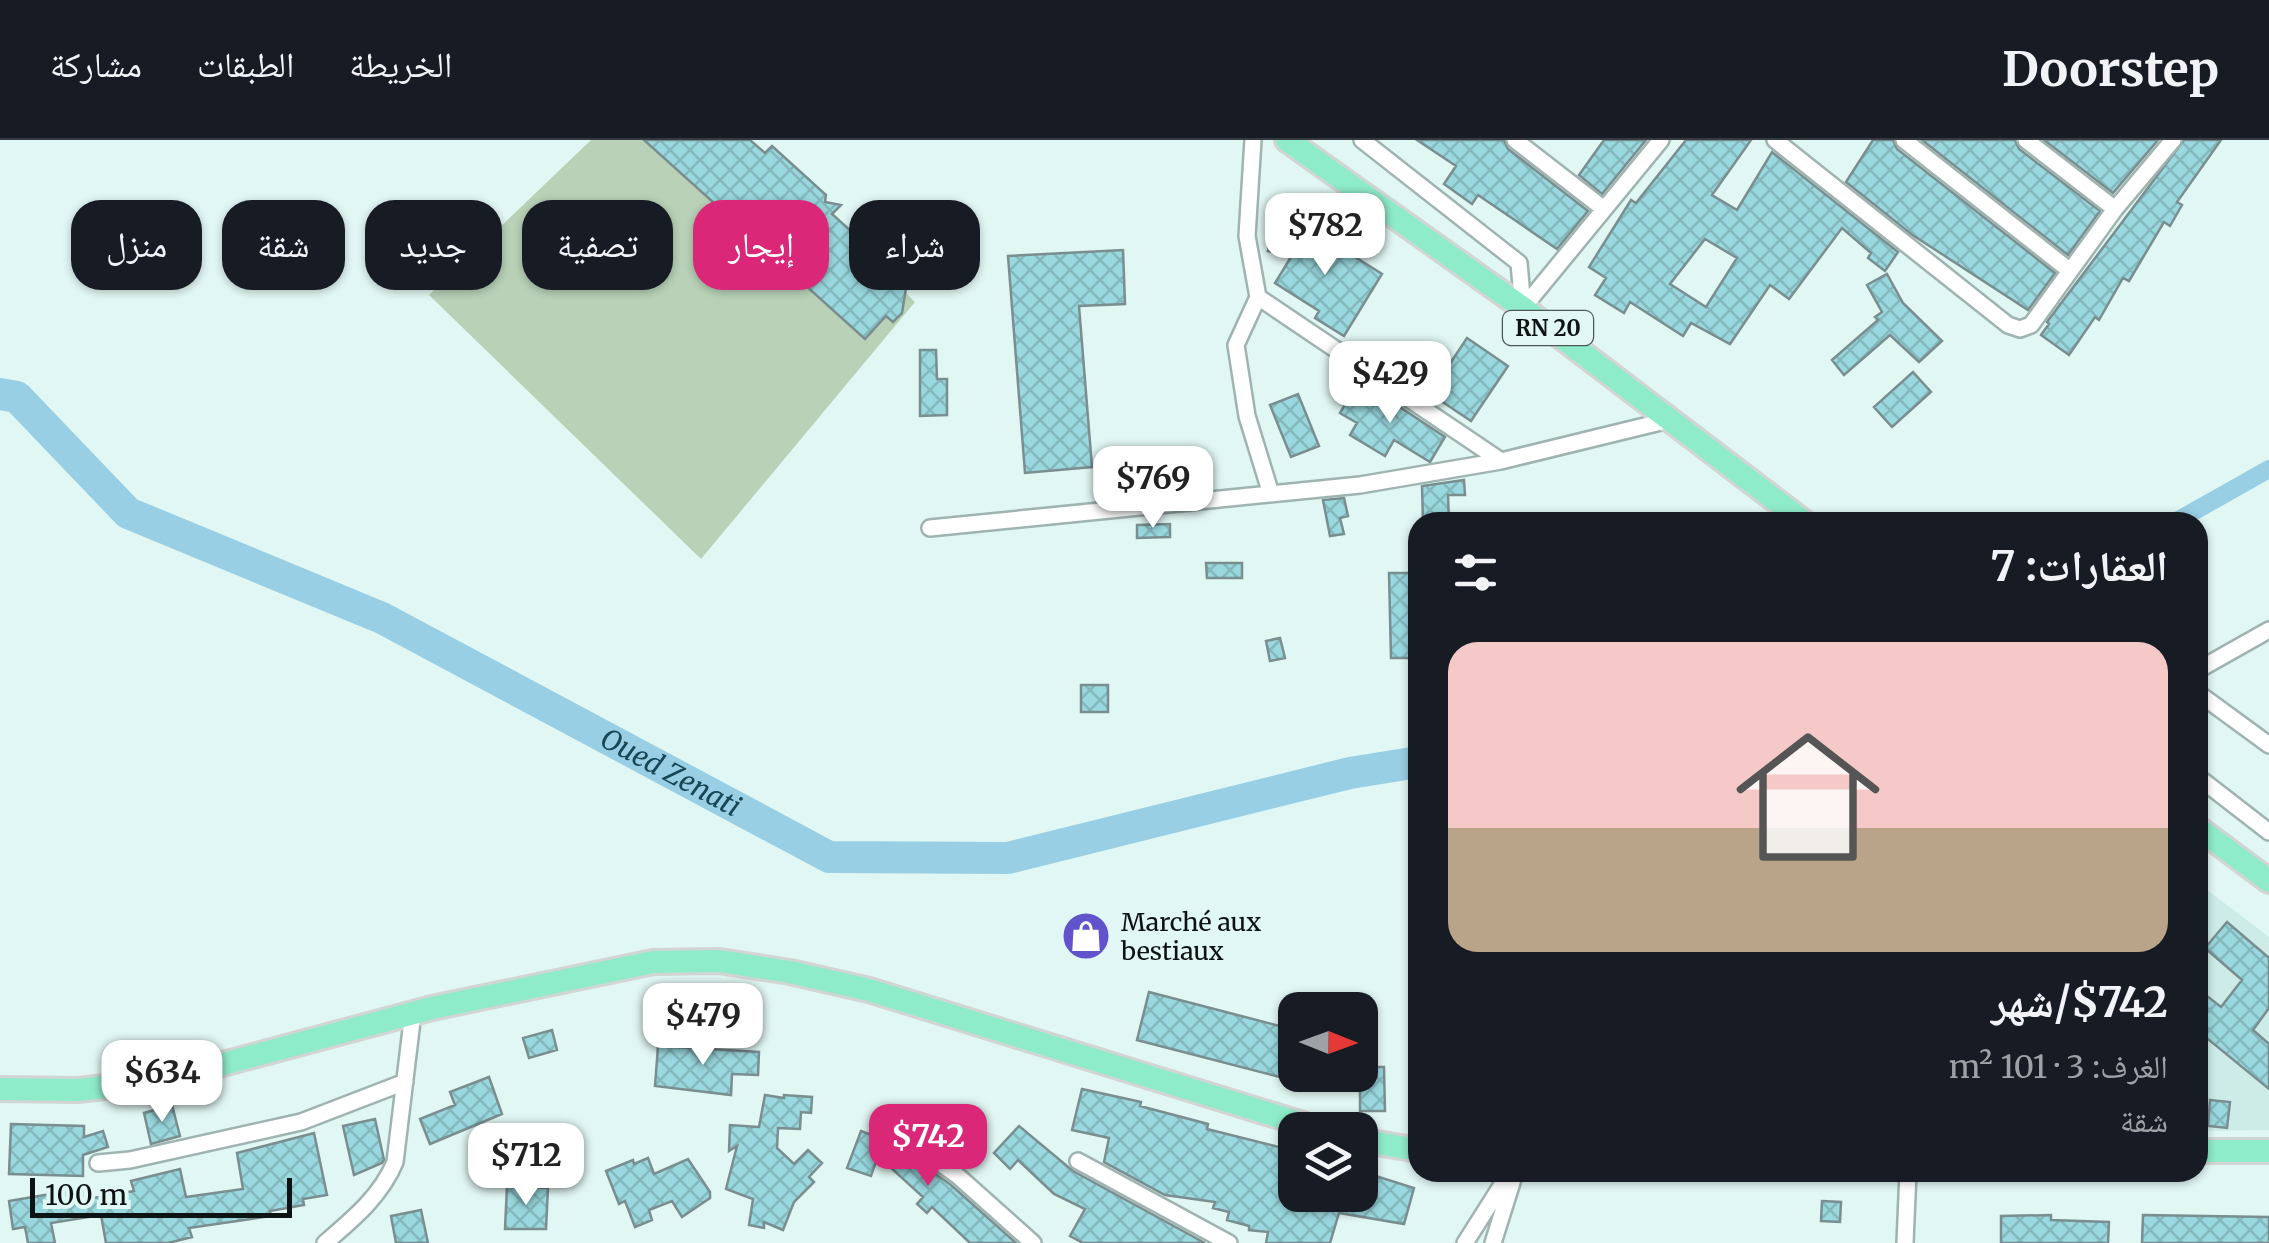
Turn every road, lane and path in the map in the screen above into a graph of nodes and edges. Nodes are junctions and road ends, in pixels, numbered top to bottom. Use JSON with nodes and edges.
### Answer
{"nodes":[{"id":1,"x":1252,"y":140,"type":"edge"},
{"id":2,"x":1287,"y":140,"type":"edge"},
{"id":3,"x":1362,"y":140,"type":"edge"},
{"id":4,"x":1514,"y":140,"type":"edge"},
{"id":5,"x":1661,"y":140,"type":"edge"},
{"id":6,"x":1775,"y":140,"type":"edge"},
{"id":7,"x":1904,"y":140,"type":"edge"},
{"id":8,"x":2026,"y":140,"type":"edge"},
{"id":9,"x":2166,"y":142,"type":"edge"},
{"id":10,"x":1604,"y":209,"type":"junction"},
{"id":11,"x":2115,"y":209,"type":"junction"},
{"id":12,"x":2069,"y":270,"type":"junction"},
{"id":13,"x":1258,"y":297,"type":"junction"},
{"id":14,"x":1523,"y":308,"type":"junction"},
{"id":15,"x":1668,"y":420,"type":"junction"},
{"id":16,"x":1501,"y":461,"type":"junction"},
{"id":17,"x":1271,"y":494,"type":"junction"},
{"id":18,"x":1791,"y":512,"type":"edge"},
{"id":19,"x":930,"y":528,"type":"dead end"},
{"id":20,"x":2269,"y":630,"type":"edge"},
{"id":21,"x":2208,"y":664,"type":"edge"},
{"id":22,"x":2208,"y":700,"type":"edge"},
{"id":23,"x":2269,"y":745,"type":"edge"},
{"id":24,"x":2208,"y":785,"type":"edge"},
{"id":25,"x":2269,"y":832,"type":"edge"},
{"id":26,"x":2208,"y":835,"type":"edge"},
{"id":27,"x":2269,"y":881,"type":"edge"},
{"id":28,"x":414,"y":1013,"type":"junction"},
{"id":29,"x":405,"y":1082,"type":"junction"},
{"id":30,"x":0,"y":1089,"type":"edge"},
{"id":31,"x":1278,"y":1116,"type":"edge"},
{"id":32,"x":909,"y":1141,"type":"dead end"},
{"id":33,"x":1378,"y":1143,"type":"edge"},
{"id":34,"x":1408,"y":1148,"type":"edge"},
{"id":35,"x":2208,"y":1151,"type":"edge"},
{"id":36,"x":2269,"y":1151,"type":"edge"},
{"id":37,"x":1078,"y":1160,"type":"dead end"},
{"id":38,"x":98,"y":1164,"type":"dead end"},
{"id":39,"x":1506,"y":1182,"type":"edge"},
{"id":40,"x":1510,"y":1182,"type":"edge"},
{"id":41,"x":1908,"y":1182,"type":"edge"},
{"id":42,"x":325,"y":1243,"type":"edge"},
{"id":43,"x":1033,"y":1243,"type":"edge"},
{"id":44,"x":1229,"y":1243,"type":"edge"},
{"id":45,"x":1466,"y":1243,"type":"edge"},
{"id":46,"x":1492,"y":1243,"type":"edge"},
{"id":47,"x":1906,"y":1243,"type":"edge"}],
"edges":[{"from":1,"to":13,"type":"street"},
{"from":2,"to":14,"type":"main road","number":"RN 20"},
{"from":3,"to":14,"type":"street"},
{"from":4,"to":10,"type":"street"},
{"from":5,"to":10,"type":"street"},
{"from":6,"to":12,"type":"street"},
{"from":7,"to":12,"type":"street"},
{"from":8,"to":11,"type":"street"},
{"from":9,"to":11,"type":"street"},
{"from":10,"to":14,"type":"street"},
{"from":11,"to":12,"type":"street"},
{"from":13,"to":16,"type":"street"},
{"from":13,"to":17,"type":"street"},
{"from":14,"to":15,"type":"main road","number":"RN 20"},
{"from":15,"to":16,"type":"street"},
{"from":15,"to":18,"type":"main road","number":"RN 20"},
{"from":16,"to":17,"type":"street"},
{"from":17,"to":19,"type":"street"},
{"from":20,"to":21,"type":"street"},
{"from":22,"to":23,"type":"street"},
{"from":24,"to":25,"type":"street"},
{"from":26,"to":27,"type":"main road"},
{"from":28,"to":29,"type":"street"},
{"from":28,"to":30,"type":"main road"},
{"from":28,"to":31,"type":"main road"},
{"from":29,"to":38,"type":"street"},
{"from":29,"to":42,"type":"street"},
{"from":32,"to":43,"type":"street"},
{"from":33,"to":34,"type":"main road"},
{"from":35,"to":36,"type":"main road"},
{"from":37,"to":44,"type":"street"},
{"from":39,"to":45,"type":"street"},
{"from":40,"to":46,"type":"street"},
{"from":41,"to":47,"type":"street"}]}
